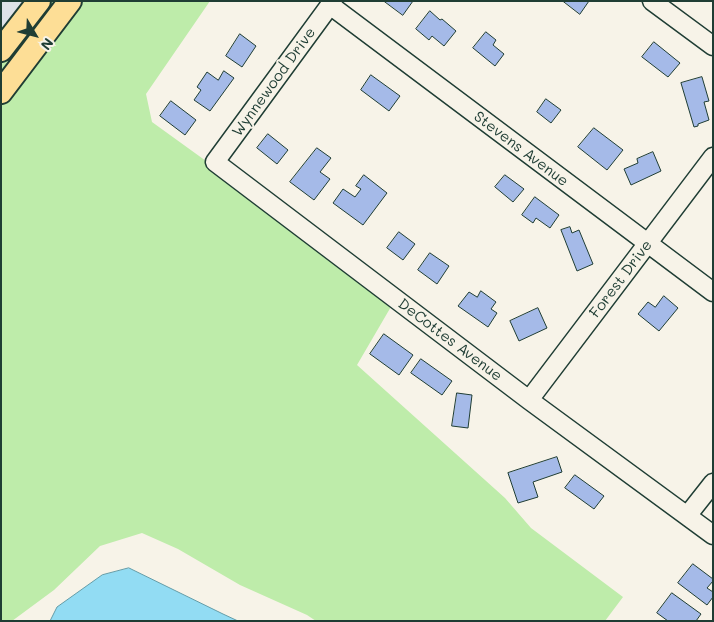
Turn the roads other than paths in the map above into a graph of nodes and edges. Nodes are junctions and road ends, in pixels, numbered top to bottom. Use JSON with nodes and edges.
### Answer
{"nodes":[{"id":1,"x":39,"y":1,"type":"edge"},
{"id":2,"x":70,"y":1,"type":"edge"},
{"id":3,"x":652,"y":1,"type":"edge"},
{"id":4,"x":331,"y":3,"type":"edge"},
{"id":5,"x":713,"y":46,"type":"edge"},
{"id":6,"x":1,"y":50,"type":"edge"},
{"id":7,"x":1,"y":92,"type":"edge"},
{"id":8,"x":713,"y":157,"type":"edge"},
{"id":9,"x":215,"y":162,"type":"joint"},
{"id":10,"x":648,"y":244,"type":"junction"},
{"id":11,"x":713,"y":292,"type":"edge"},
{"id":12,"x":529,"y":400,"type":"junction"},
{"id":13,"x":713,"y":483,"type":"edge"},
{"id":14,"x":687,"y":516,"type":"junction"},
{"id":15,"x":713,"y":535,"type":"edge"}],
"edges":[{"from":1,"to":6,"type":"main road"},
{"from":2,"to":7,"type":"main road"},
{"from":3,"to":5,"type":"street"},
{"from":4,"to":9,"type":"street","name":"Wynnewood Drive"},
{"from":4,"to":10,"type":"street","name":"Stevens Avenue"},
{"from":8,"to":10,"type":"street","name":"Forest Drive"},
{"from":9,"to":12,"type":"street","name":"DeCottes Avenue"},
{"from":10,"to":11,"type":"street","name":"Stevens Avenue"},
{"from":10,"to":12,"type":"street","name":"Forest Drive"},
{"from":12,"to":14,"type":"street","name":"DeCottes Avenue"},
{"from":13,"to":14,"type":"street"},
{"from":14,"to":15,"type":"street","name":"DeCottes Avenue"}]}
